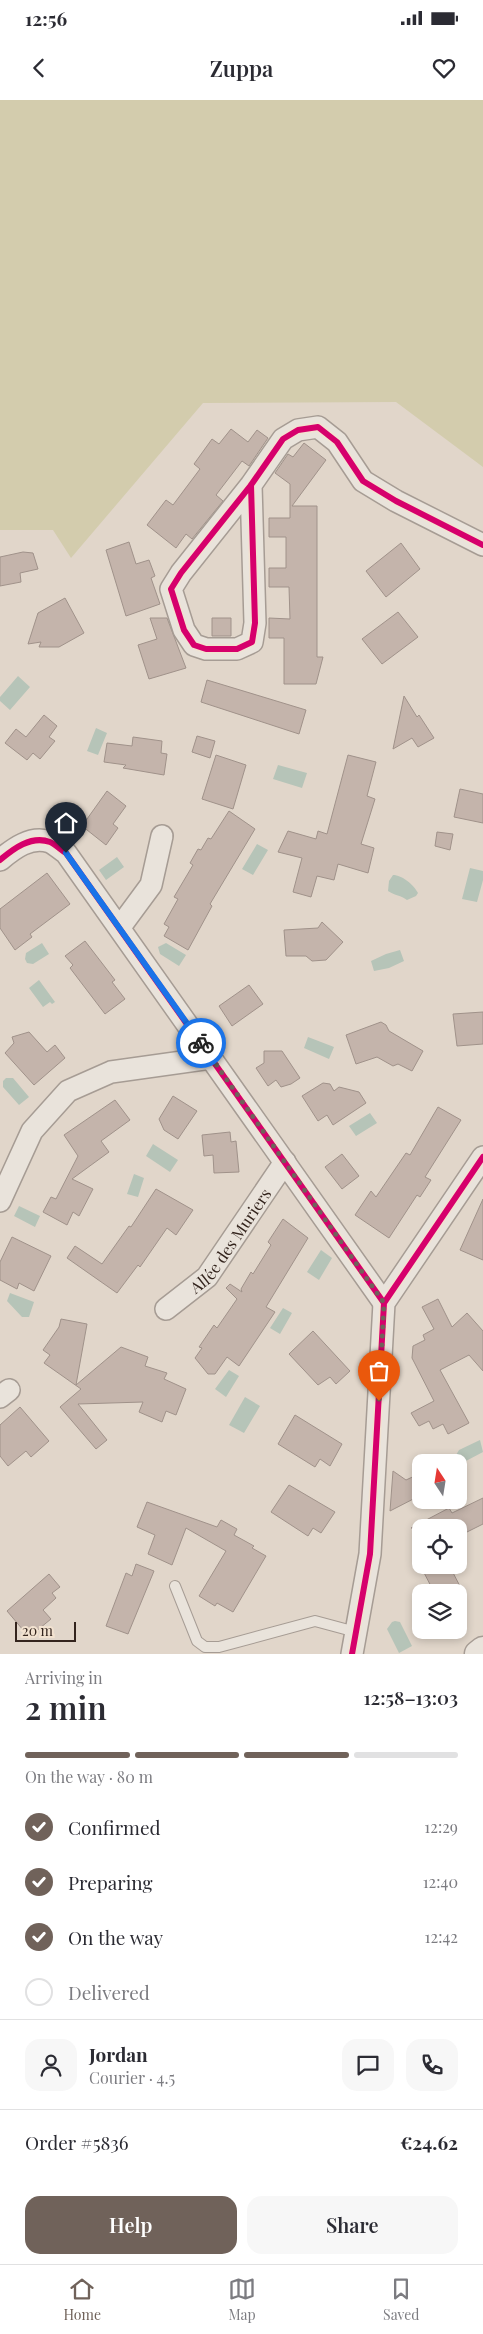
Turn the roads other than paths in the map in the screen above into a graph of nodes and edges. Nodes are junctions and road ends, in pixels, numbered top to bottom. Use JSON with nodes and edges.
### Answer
{"nodes":[{"id":1,"x":251,"y":485,"type":"junction"},
{"id":2,"x":483,"y":545,"type":"edge"},
{"id":3,"x":162,"y":836,"type":"dead end"},
{"id":4,"x":0,"y":860,"type":"edge"},
{"id":5,"x":120,"y":927,"type":"junction"},
{"id":6,"x":211,"y":1058,"type":"junction"},
{"id":7,"x":483,"y":1157,"type":"edge"},
{"id":8,"x":286,"y":1162,"type":"junction"},
{"id":9,"x":0,"y":1201,"type":"edge"},
{"id":10,"x":384,"y":1303,"type":"junction"},
{"id":11,"x":166,"y":1309,"type":"dead end"},
{"id":12,"x":175,"y":1586,"type":"dead end"},
{"id":13,"x":356,"y":1632,"type":"junction"},
{"id":14,"x":483,"y":1650,"type":"edge"},
{"id":15,"x":352,"y":1654,"type":"edge"},
{"id":16,"x":478,"y":1654,"type":"edge"}],
"edges":[{"from":1,"to":1,"type":"street"},
{"from":1,"to":2,"type":"street"},
{"from":3,"to":5,"type":"street"},
{"from":4,"to":5,"type":"street"},
{"from":5,"to":6,"type":"street"},
{"from":6,"to":8,"type":"street"},
{"from":6,"to":9,"type":"street"},
{"from":7,"to":10,"type":"street"},
{"from":8,"to":10,"type":"street"},
{"from":8,"to":11,"type":"street","name":"Allée des Muriers"},
{"from":10,"to":13,"type":"street"},
{"from":12,"to":13,"type":"lane"},
{"from":13,"to":15,"type":"street"},
{"from":14,"to":16,"type":"street"}]}
